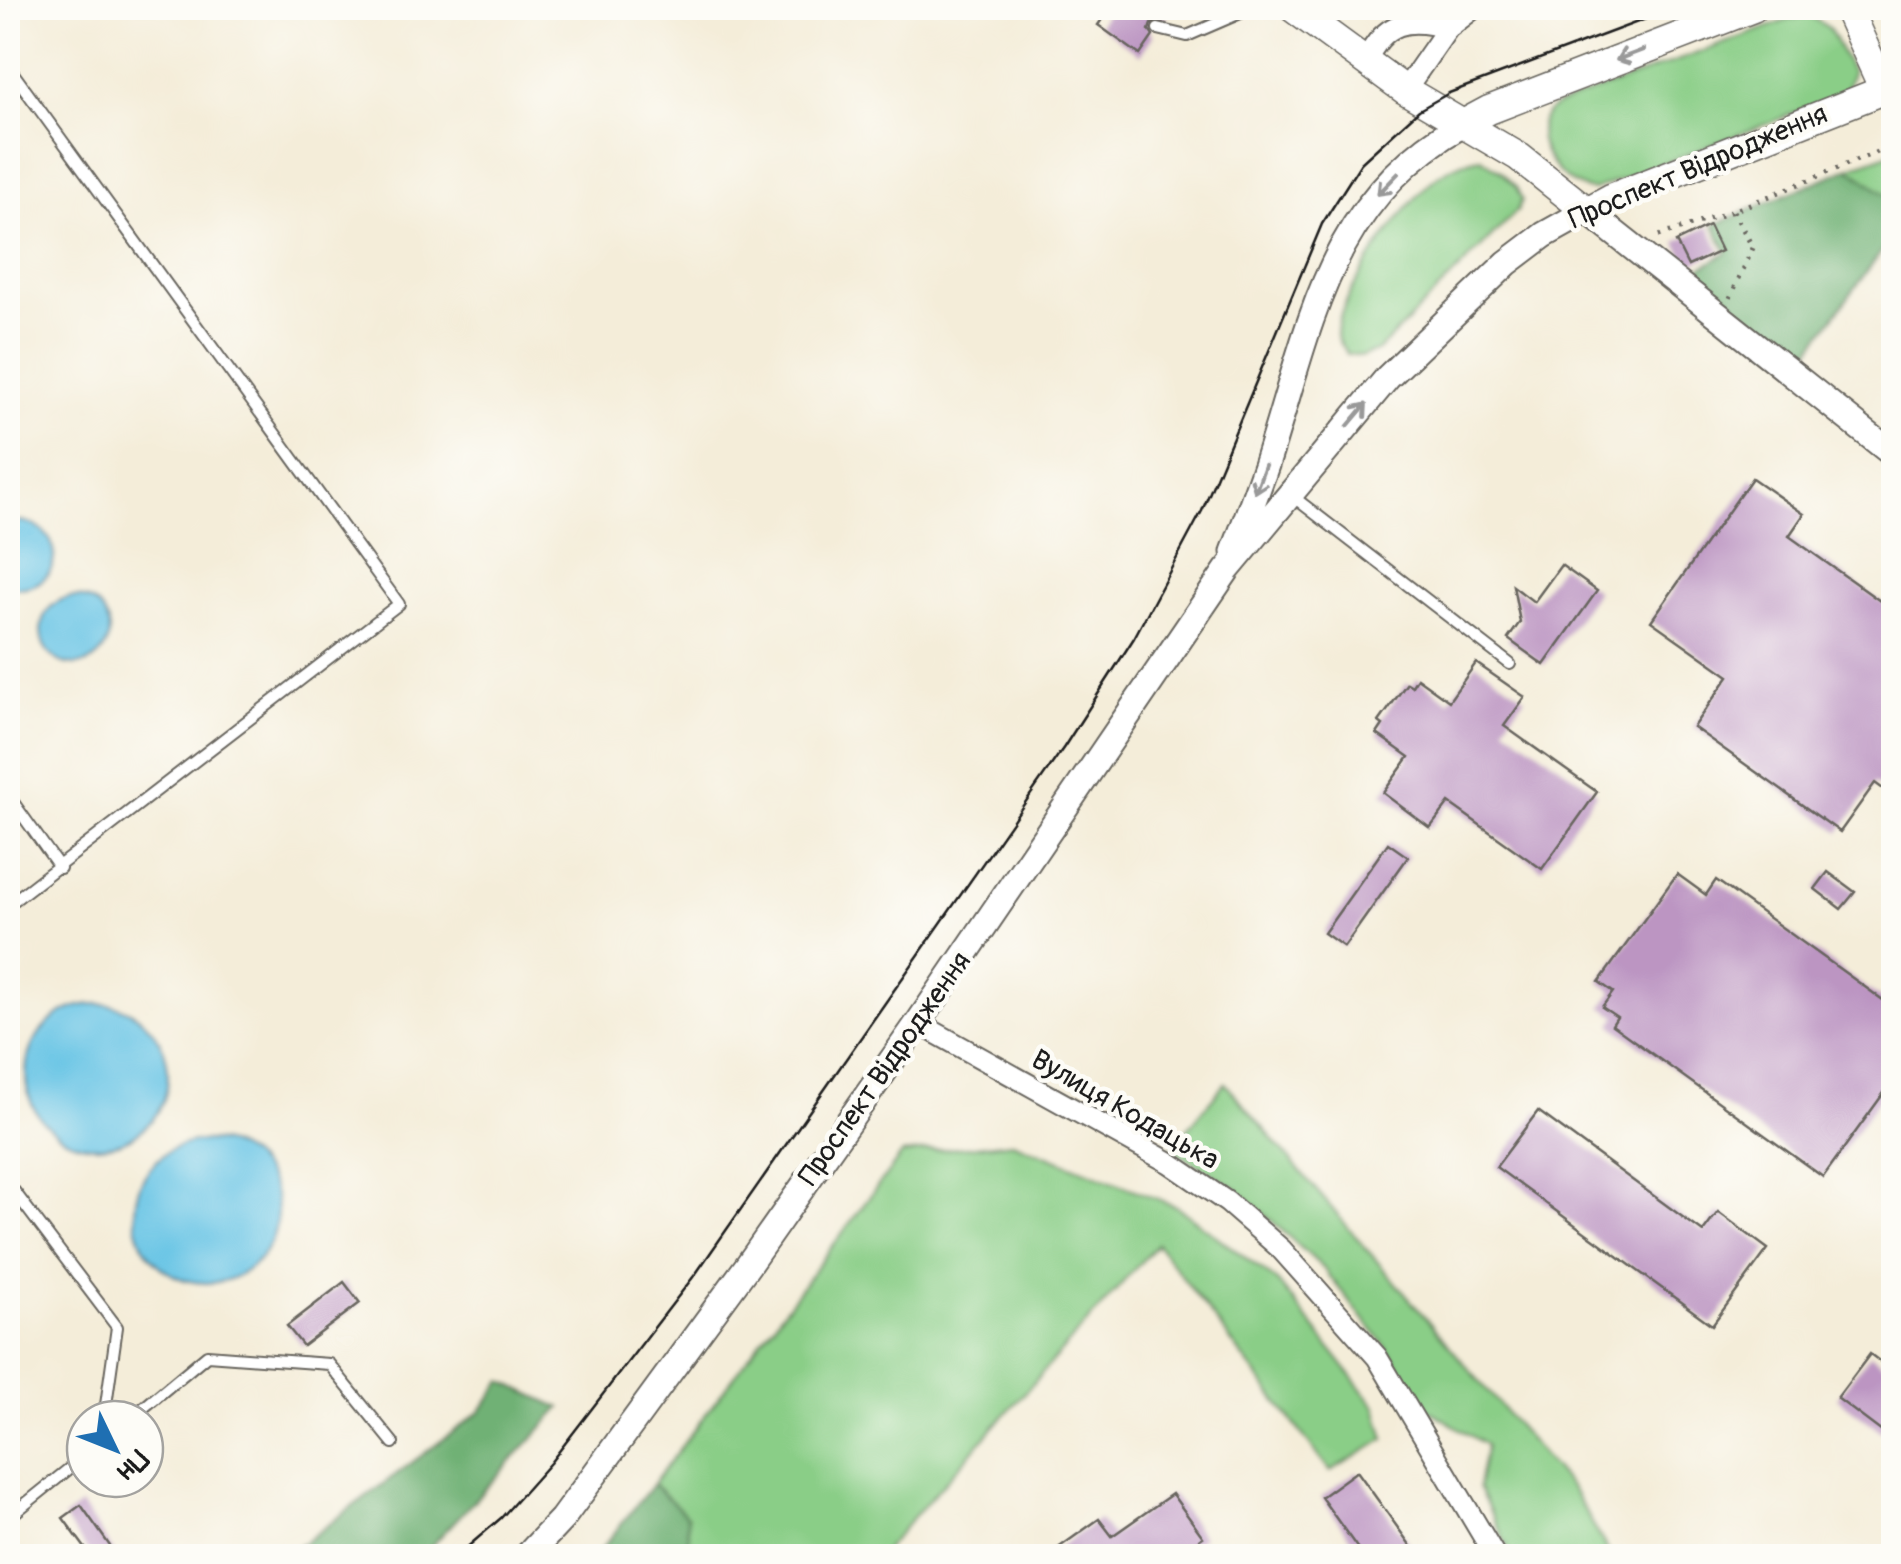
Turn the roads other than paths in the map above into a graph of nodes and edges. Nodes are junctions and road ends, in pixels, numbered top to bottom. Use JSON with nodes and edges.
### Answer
{"nodes":[{"id":1,"x":1252,"y":8,"type":"edge"},
{"id":2,"x":1294,"y":8,"type":"edge"},
{"id":3,"x":1474,"y":8,"type":"edge"},
{"id":4,"x":1753,"y":8,"type":"edge"},
{"id":5,"x":1848,"y":8,"type":"edge"},
{"id":6,"x":1448,"y":28,"type":"junction"},
{"id":7,"x":1158,"y":29,"type":"dead end"},
{"id":8,"x":1366,"y":61,"type":"junction"},
{"id":9,"x":8,"y":66,"type":"edge"},
{"id":10,"x":1405,"y":90,"type":"junction"},
{"id":11,"x":1890,"y":92,"type":"edge"},
{"id":12,"x":1464,"y":124,"type":"junction"},
{"id":13,"x":1586,"y":211,"type":"junction"},
{"id":14,"x":1894,"y":455,"type":"edge"},
{"id":15,"x":1290,"y":494,"type":"junction"},
{"id":16,"x":1227,"y":570,"type":"junction"},
{"id":17,"x":1510,"y":664,"type":"dead end"},
{"id":18,"x":8,"y":795,"type":"edge"},
{"id":19,"x":60,"y":868,"type":"junction"},
{"id":20,"x":8,"y":906,"type":"edge"},
{"id":21,"x":918,"y":1023,"type":"junction"},
{"id":22,"x":8,"y":1183,"type":"edge"},
{"id":23,"x":107,"y":1399,"type":"edge"},
{"id":24,"x":154,"y":1399,"type":"edge"},
{"id":25,"x":392,"y":1443,"type":"dead end"},
{"id":26,"x":65,"y":1472,"type":"edge"},
{"id":27,"x":8,"y":1518,"type":"edge"},
{"id":28,"x":527,"y":1556,"type":"edge"},
{"id":29,"x":1495,"y":1556,"type":"edge"}],
"edges":[{"from":1,"to":7,"type":"lane"},
{"from":2,"to":8,"type":"main road"},
{"from":3,"to":6,"type":"street"},
{"from":4,"to":12,"type":"main road","name":"Проспект Відродження","one_way":true},
{"from":5,"to":11,"type":"main road"},
{"from":6,"to":8,"type":"street"},
{"from":6,"to":10,"type":"street"},
{"from":8,"to":10,"type":"main road"},
{"from":9,"to":19,"type":"lane"},
{"from":10,"to":12,"type":"main road"},
{"from":11,"to":13,"type":"main road","name":"Проспект Відродження"},
{"from":12,"to":13,"type":"main road"},
{"from":12,"to":16,"type":"street","name":"Проспект Відродження","one_way":true},
{"from":13,"to":14,"type":"street"},
{"from":15,"to":13,"type":"street","name":"Проспект Відродження","one_way":true},
{"from":15,"to":16,"type":"street","name":"Проспект Відродження"},
{"from":15,"to":17,"type":"lane"},
{"from":16,"to":21,"type":"street","name":"Проспект Відродження"},
{"from":18,"to":19,"type":"lane"},
{"from":19,"to":20,"type":"lane"},
{"from":21,"to":28,"type":"street","name":"Проспект Відродження"},
{"from":21,"to":29,"type":"street","name":"Вулиця Кодацька"},
{"from":22,"to":23,"type":"lane"},
{"from":24,"to":25,"type":"lane"},
{"from":26,"to":27,"type":"lane"}]}
